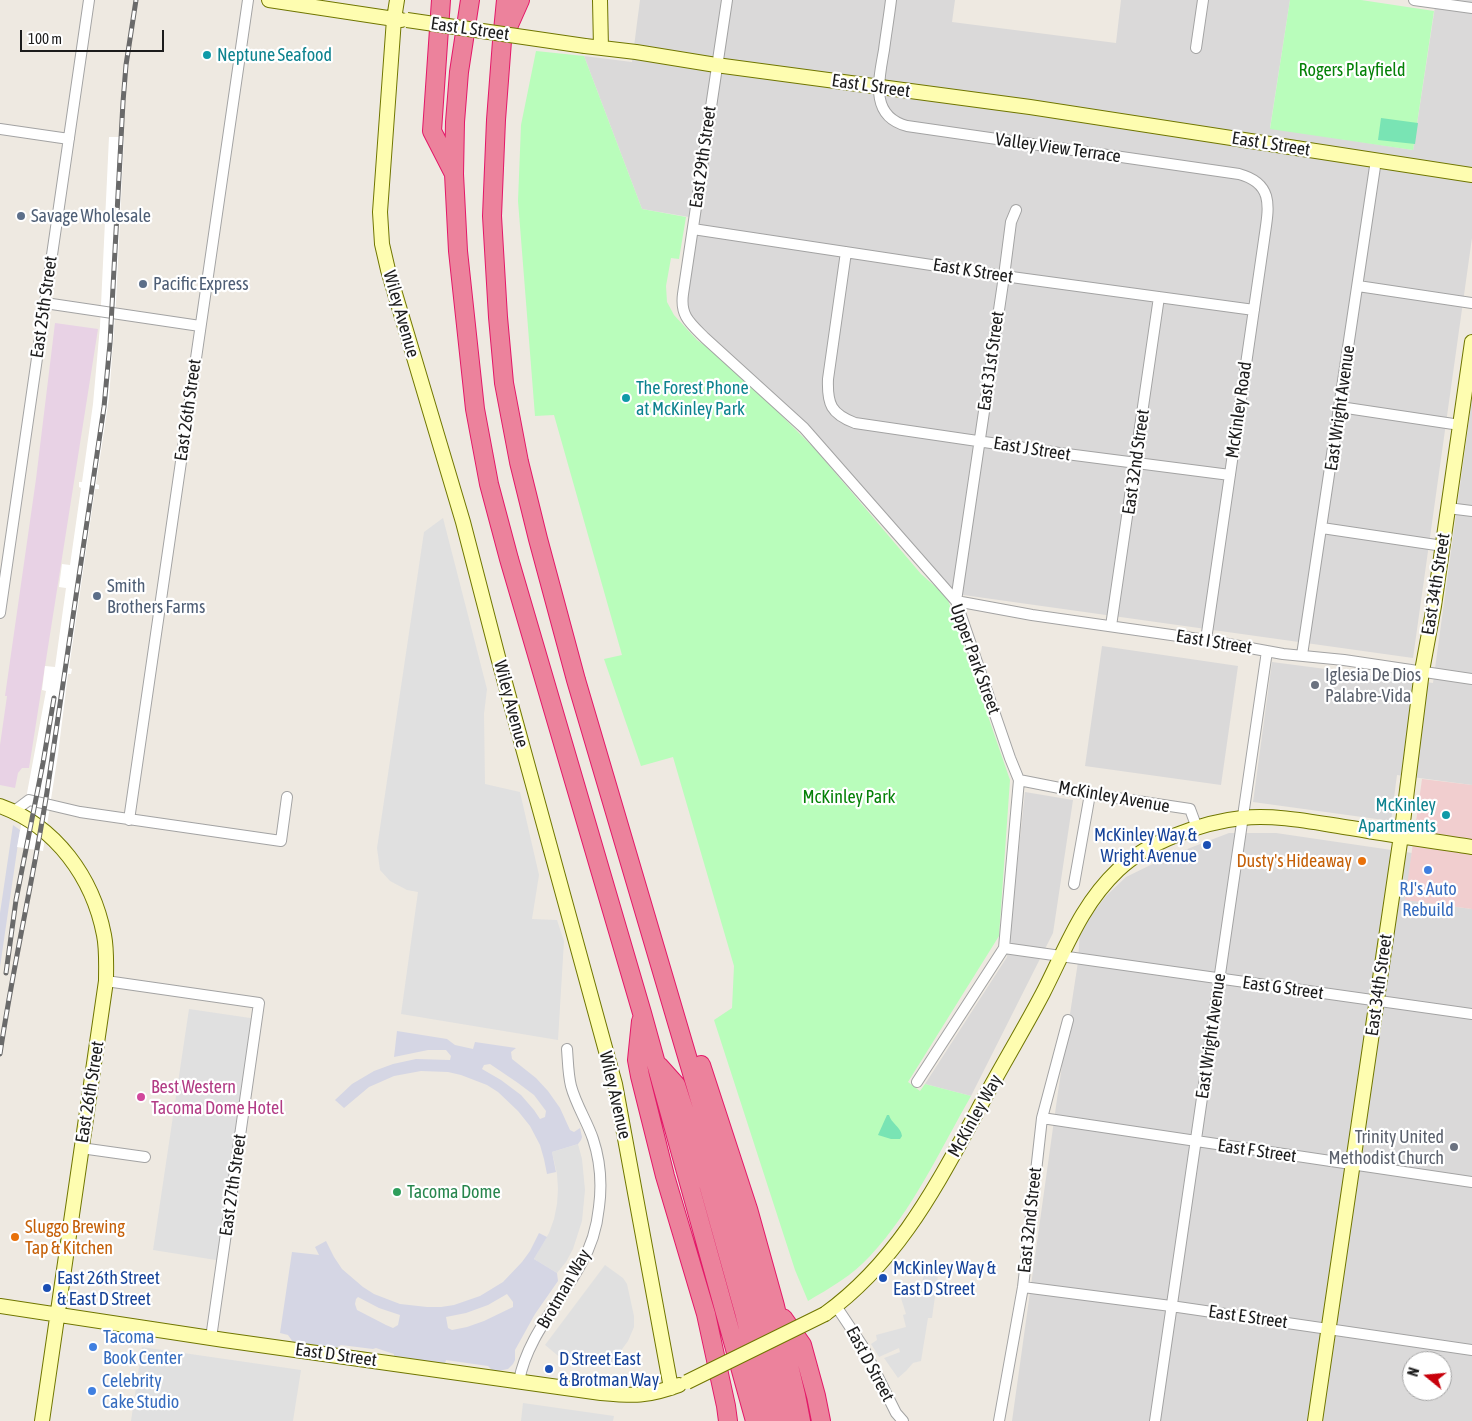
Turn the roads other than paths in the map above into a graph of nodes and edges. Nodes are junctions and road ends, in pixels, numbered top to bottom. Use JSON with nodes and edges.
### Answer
{"nodes":[{"id":1,"x":89,"y":0,"type":"edge"},
{"id":2,"x":248,"y":0,"type":"edge"},
{"id":3,"x":269,"y":0,"type":"edge"},
{"id":4,"x":397,"y":0,"type":"edge"},
{"id":5,"x":442,"y":0,"type":"edge"},
{"id":6,"x":470,"y":0,"type":"edge"},
{"id":7,"x":506,"y":0,"type":"edge"},
{"id":8,"x":520,"y":0,"type":"edge"},
{"id":9,"x":600,"y":0,"type":"edge"},
{"id":10,"x":727,"y":0,"type":"edge"},
{"id":11,"x":891,"y":0,"type":"edge"},
{"id":12,"x":1203,"y":0,"type":"edge"},
{"id":13,"x":1414,"y":0,"type":"edge"},
{"id":14,"x":1472,"y":8,"type":"edge"},
{"id":15,"x":400,"y":20,"type":"junction"},
{"id":16,"x":502,"y":41,"type":"junction"},
{"id":17,"x":600,"y":48,"type":"junction"},
{"id":18,"x":1196,"y":48,"type":"dead end"},
{"id":19,"x":716,"y":65,"type":"junction"},
{"id":20,"x":878,"y":87,"type":"junction"},
{"id":21,"x":0,"y":129,"type":"edge"},
{"id":22,"x":69,"y":139,"type":"junction"},
{"id":23,"x":1376,"y":160,"type":"junction"},
{"id":24,"x":454,"y":174,"type":"junction"},
{"id":25,"x":1472,"y":175,"type":"edge"},
{"id":26,"x":1259,"y":183,"type":"joint"},
{"id":27,"x":1016,"y":210,"type":"dead end"},
{"id":28,"x":693,"y":229,"type":"junction"},
{"id":29,"x":846,"y":252,"type":"junction"},
{"id":30,"x":1004,"y":276,"type":"junction"},
{"id":31,"x":1358,"y":286,"type":"junction"},
{"id":32,"x":1159,"y":297,"type":"junction"},
{"id":33,"x":45,"y":303,"type":"junction"},
{"id":34,"x":1472,"y":304,"type":"edge"},
{"id":35,"x":1254,"y":310,"type":"junction"},
{"id":36,"x":684,"y":313,"type":"joint"},
{"id":37,"x":200,"y":326,"type":"junction"},
{"id":38,"x":1472,"y":342,"type":"edge"},
{"id":39,"x":1340,"y":407,"type":"junction"},
{"id":40,"x":1460,"y":426,"type":"junction"},
{"id":41,"x":979,"y":441,"type":"junction"},
{"id":42,"x":1136,"y":463,"type":"junction"},
{"id":43,"x":1230,"y":475,"type":"junction"},
{"id":44,"x":1448,"y":508,"type":"junction"},
{"id":45,"x":1472,"y":511,"type":"edge"},
{"id":46,"x":1322,"y":528,"type":"junction"},
{"id":47,"x":1442,"y":546,"type":"junction"},
{"id":48,"x":956,"y":601,"type":"junction"},
{"id":49,"x":0,"y":613,"type":"edge"},
{"id":50,"x":1111,"y":626,"type":"junction"},
{"id":51,"x":1206,"y":640,"type":"junction"},
{"id":52,"x":1267,"y":651,"type":"junction"},
{"id":53,"x":1302,"y":655,"type":"junction"},
{"id":54,"x":1422,"y":671,"type":"junction"},
{"id":55,"x":1472,"y":679,"type":"edge"},
{"id":56,"x":576,"y":680,"type":"junction"},
{"id":57,"x":1019,"y":780,"type":"junction"},
{"id":58,"x":1090,"y":794,"type":"junction"},
{"id":59,"x":287,"y":797,"type":"dead end"},
{"id":60,"x":0,"y":806,"type":"edge"},
{"id":61,"x":13,"y":812,"type":"junction"},
{"id":62,"x":1242,"y":818,"type":"junction"},
{"id":63,"x":129,"y":820,"type":"junction"},
{"id":64,"x":1197,"y":828,"type":"junction"},
{"id":65,"x":1400,"y":836,"type":"junction"},
{"id":66,"x":1472,"y":847,"type":"edge"},
{"id":67,"x":1074,"y":884,"type":"dead end"},
{"id":68,"x":1004,"y":948,"type":"junction"},
{"id":69,"x":1060,"y":956,"type":"junction"},
{"id":70,"x":1219,"y":979,"type":"junction"},
{"id":71,"x":106,"y":981,"type":"junction"},
{"id":72,"x":1376,"y":1001,"type":"junction"},
{"id":73,"x":642,"y":1013,"type":"junction"},
{"id":74,"x":1472,"y":1014,"type":"edge"},
{"id":75,"x":1068,"y":1020,"type":"dead end"},
{"id":76,"x":567,"y":1048,"type":"dead end"},
{"id":77,"x":656,"y":1062,"type":"junction"},
{"id":78,"x":918,"y":1082,"type":"dead end"},
{"id":79,"x":1042,"y":1118,"type":"junction"},
{"id":80,"x":1195,"y":1142,"type":"junction"},
{"id":81,"x":81,"y":1148,"type":"junction"},
{"id":82,"x":145,"y":1157,"type":"dead end"},
{"id":83,"x":1352,"y":1165,"type":"junction"},
{"id":84,"x":1472,"y":1182,"type":"edge"},
{"id":85,"x":1023,"y":1287,"type":"junction"},
{"id":86,"x":0,"y":1306,"type":"edge"},
{"id":87,"x":775,"y":1306,"type":"junction"},
{"id":88,"x":1172,"y":1306,"type":"junction"},
{"id":89,"x":831,"y":1310,"type":"junction"},
{"id":90,"x":58,"y":1315,"type":"junction"},
{"id":91,"x":1328,"y":1329,"type":"junction"},
{"id":92,"x":211,"y":1338,"type":"junction"},
{"id":93,"x":712,"y":1346,"type":"junction"},
{"id":94,"x":1472,"y":1350,"type":"edge"},
{"id":95,"x":519,"y":1381,"type":"junction"},
{"id":96,"x":671,"y":1388,"type":"junction"},
{"id":97,"x":816,"y":1396,"type":"junction"},
{"id":98,"x":42,"y":1421,"type":"edge"},
{"id":99,"x":715,"y":1421,"type":"edge"},
{"id":100,"x":728,"y":1421,"type":"edge"},
{"id":101,"x":755,"y":1421,"type":"edge"},
{"id":102,"x":771,"y":1421,"type":"edge"},
{"id":103,"x":784,"y":1421,"type":"edge"},
{"id":104,"x":801,"y":1421,"type":"edge"},
{"id":105,"x":821,"y":1421,"type":"edge"},
{"id":106,"x":825,"y":1421,"type":"edge"},
{"id":107,"x":903,"y":1421,"type":"edge"},
{"id":108,"x":999,"y":1421,"type":"edge"},
{"id":109,"x":1155,"y":1421,"type":"edge"},
{"id":110,"x":1315,"y":1421,"type":"edge"}],
"edges":[{"from":1,"to":22,"type":"street","name":"East 25th Street"},
{"from":2,"to":37,"type":"street","name":"East 26th Street"},
{"from":3,"to":15,"type":"street","name":"East L Street"},
{"from":4,"to":15,"type":"street"},
{"from":5,"to":24,"type":"highway"},
{"from":6,"to":24,"type":"highway"},
{"from":7,"to":16,"type":"highway"},
{"from":8,"to":16,"type":"highway"},
{"from":9,"to":17,"type":"street"},
{"from":10,"to":19,"type":"street","name":"East 29th Street"},
{"from":11,"to":20,"type":"street"},
{"from":12,"to":18,"type":"street"},
{"from":13,"to":14,"type":"street"},
{"from":15,"to":17,"type":"street","name":"East L Street","bridge":true},
{"from":15,"to":96,"type":"street","name":"Wiley Avenue"},
{"from":16,"to":56,"type":"highway"},
{"from":17,"to":19,"type":"street","name":"East L Street"},
{"from":19,"to":20,"type":"street","name":"East L Street"},
{"from":19,"to":28,"type":"street","name":"East 29th Street"},
{"from":20,"to":23,"type":"street","name":"East L Street"},
{"from":20,"to":26,"type":"street","name":"Valley View Terrace"},
{"from":21,"to":22,"type":"street"},
{"from":22,"to":33,"type":"street","name":"East 25th Street"},
{"from":23,"to":25,"type":"street","name":"East L Street"},
{"from":23,"to":31,"type":"street","name":"East Wright Avenue"},
{"from":24,"to":73,"type":"highway"},
{"from":26,"to":35,"type":"street","name":"McKinley Road"},
{"from":27,"to":30,"type":"street","name":"East 31st Street"},
{"from":28,"to":29,"type":"street","name":"East K Street"},
{"from":28,"to":36,"type":"street","name":"East 29th Street"},
{"from":29,"to":30,"type":"street","name":"East K Street"},
{"from":29,"to":41,"type":"street","name":"East J Street"},
{"from":30,"to":32,"type":"street","name":"East K Street"},
{"from":30,"to":41,"type":"street","name":"East 31st Street"},
{"from":31,"to":34,"type":"street"},
{"from":31,"to":39,"type":"street","name":"East Wright Avenue"},
{"from":32,"to":35,"type":"street","name":"East K Street"},
{"from":32,"to":42,"type":"street","name":"East 32nd Street"},
{"from":33,"to":37,"type":"street"},
{"from":33,"to":49,"type":"street","name":"East 25th Street"},
{"from":35,"to":43,"type":"street","name":"McKinley Road"},
{"from":36,"to":48,"type":"street","name":"Upper Park Street"},
{"from":37,"to":63,"type":"street","name":"East 26th Street"},
{"from":38,"to":40,"type":"street","name":"East 34th Street"},
{"from":39,"to":40,"type":"street"},
{"from":39,"to":46,"type":"street","name":"East Wright Avenue"},
{"from":40,"to":44,"type":"street","name":"East 34th Street"},
{"from":41,"to":42,"type":"street","name":"East J Street"},
{"from":41,"to":48,"type":"street","name":"East 31st Street"},
{"from":42,"to":43,"type":"street","name":"East J Street"},
{"from":42,"to":50,"type":"street","name":"East 32nd Street"},
{"from":43,"to":51,"type":"street","name":"McKinley Road"},
{"from":44,"to":45,"type":"street"},
{"from":44,"to":47,"type":"street","name":"East 34th Street"},
{"from":46,"to":47,"type":"street"},
{"from":46,"to":53,"type":"street","name":"East Wright Avenue"},
{"from":47,"to":54,"type":"street","name":"East 34th Street"},
{"from":48,"to":50,"type":"street","name":"East I Street"},
{"from":48,"to":57,"type":"street","name":"Upper Park Street"},
{"from":50,"to":51,"type":"street","name":"East I Street"},
{"from":51,"to":52,"type":"street","name":"East I Street"},
{"from":52,"to":53,"type":"street","name":"East I Street"},
{"from":52,"to":62,"type":"street","name":"East Wright Avenue"},
{"from":53,"to":54,"type":"street","name":"East I Street"},
{"from":54,"to":55,"type":"street","name":"East I Street"},
{"from":54,"to":65,"type":"street","name":"East 34th Street"},
{"from":56,"to":87,"type":"highway"},
{"from":56,"to":103,"type":"highway"},
{"from":57,"to":58,"type":"street","name":"McKinley Avenue"},
{"from":57,"to":68,"type":"street","name":"Upper Park Street"},
{"from":58,"to":64,"type":"street","name":"McKinley Avenue"},
{"from":58,"to":67,"type":"street"},
{"from":59,"to":63,"type":"street"},
{"from":60,"to":61,"type":"street","name":"East 26th Street"},
{"from":61,"to":63,"type":"street"},
{"from":61,"to":71,"type":"street","name":"East 26th Street"},
{"from":62,"to":64,"type":"street","name":"McKinley Way"},
{"from":62,"to":65,"type":"street"},
{"from":62,"to":70,"type":"street","name":"East Wright Avenue"},
{"from":64,"to":69,"type":"street","name":"McKinley Way"},
{"from":65,"to":66,"type":"street"},
{"from":65,"to":72,"type":"street","name":"East 34th Street"},
{"from":68,"to":69,"type":"street","name":"East G Street"},
{"from":68,"to":78,"type":"street","name":"Upper Park Street"},
{"from":69,"to":70,"type":"street","name":"East G Street"},
{"from":69,"to":89,"type":"street","name":"McKinley Way"},
{"from":70,"to":72,"type":"street","name":"East G Street"},
{"from":70,"to":80,"type":"street","name":"East Wright Avenue"},
{"from":71,"to":81,"type":"street","name":"East 26th Street"},
{"from":71,"to":92,"type":"street","name":"East 27th Street"},
{"from":72,"to":74,"type":"street","name":"East G Street"},
{"from":72,"to":83,"type":"street","name":"East 34th Street"},
{"from":73,"to":77,"type":"highway"},
{"from":73,"to":93,"type":"highway"},
{"from":75,"to":79,"type":"street","name":"East 32nd Street"},
{"from":76,"to":95,"type":"street","name":"Brotman Way"},
{"from":77,"to":101,"type":"highway"},
{"from":77,"to":102,"type":"highway"},
{"from":79,"to":80,"type":"street","name":"East F Street"},
{"from":79,"to":85,"type":"street","name":"East 32nd Street"},
{"from":80,"to":83,"type":"street","name":"East F Street"},
{"from":80,"to":88,"type":"street","name":"East Wright Avenue"},
{"from":81,"to":82,"type":"street"},
{"from":81,"to":90,"type":"street","name":"East 26th Street"},
{"from":83,"to":84,"type":"street","name":"East F Street"},
{"from":83,"to":91,"type":"street","name":"East 34th Street"},
{"from":85,"to":88,"type":"street","name":"East E Street"},
{"from":85,"to":108,"type":"street","name":"East 32nd Street"},
{"from":86,"to":90,"type":"street","name":"East D Street"},
{"from":87,"to":97,"type":"highway"},
{"from":87,"to":104,"type":"highway"},
{"from":88,"to":91,"type":"street","name":"East E Street"},
{"from":88,"to":109,"type":"street","name":"East Wright Avenue"},
{"from":89,"to":96,"type":"street","name":"McKinley Way","bridge":true},
{"from":89,"to":107,"type":"street","name":"East D Street"},
{"from":90,"to":92,"type":"street","name":"East D Street"},
{"from":90,"to":98,"type":"street","name":"East 26th Street"},
{"from":91,"to":94,"type":"street","name":"East E Street"},
{"from":91,"to":110,"type":"street","name":"East 34th Street"},
{"from":92,"to":95,"type":"street","name":"East D Street"},
{"from":93,"to":99,"type":"highway"},
{"from":93,"to":100,"type":"highway"},
{"from":95,"to":96,"type":"street","name":"East D Street"},
{"from":97,"to":105,"type":"highway"},
{"from":97,"to":106,"type":"highway"}]}
